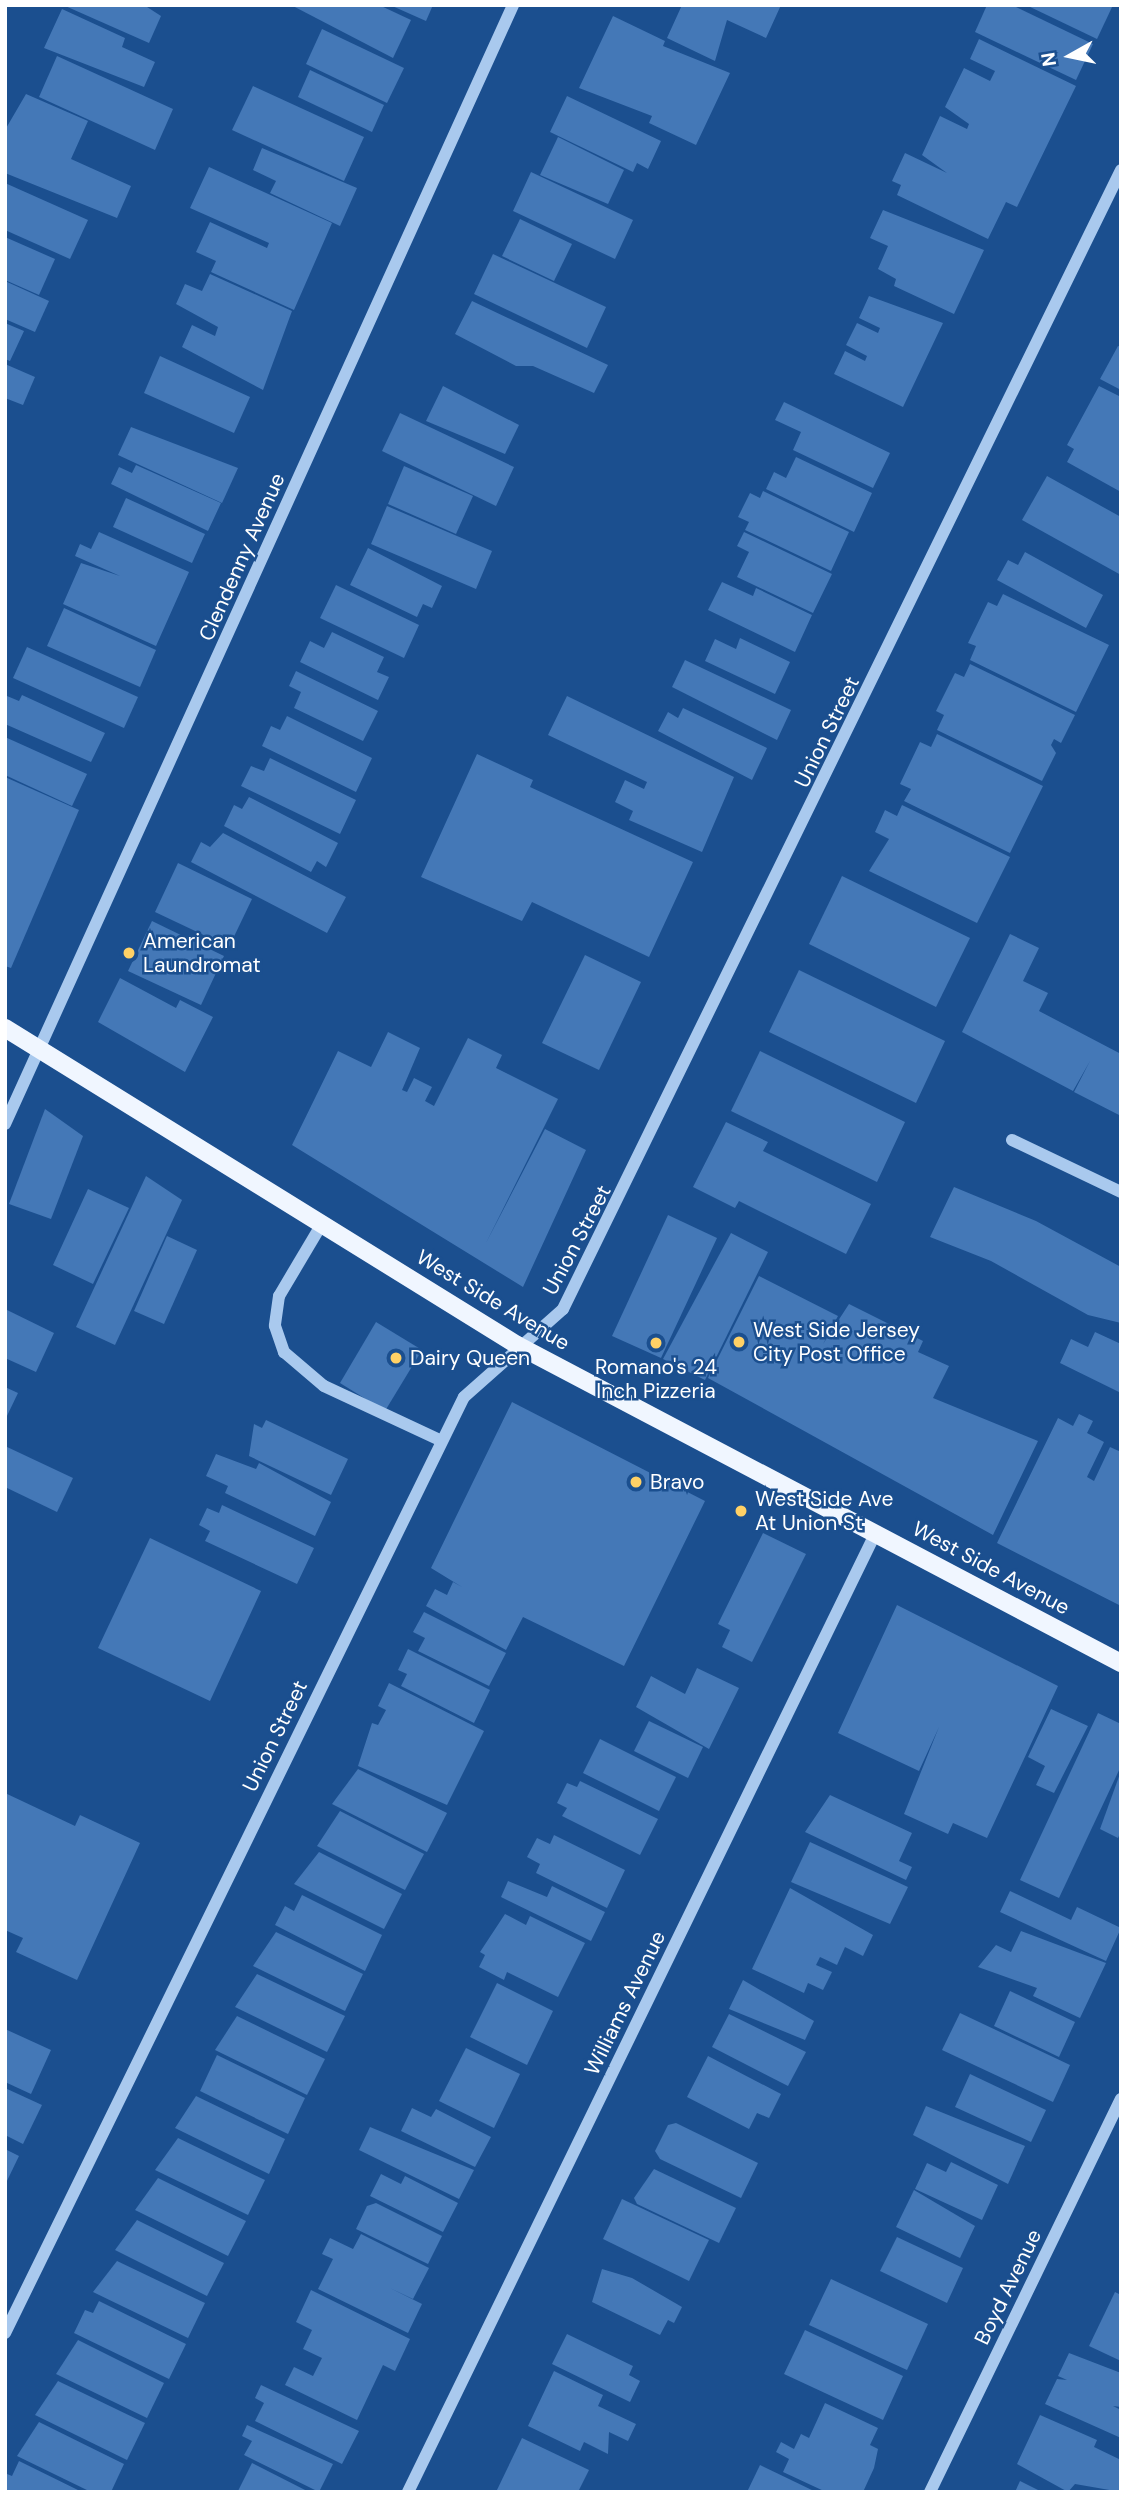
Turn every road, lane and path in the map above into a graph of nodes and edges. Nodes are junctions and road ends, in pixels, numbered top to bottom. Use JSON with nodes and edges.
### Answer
{"nodes":[{"id":1,"x":513,"y":5,"type":"edge"},
{"id":2,"x":1121,"y":170,"type":"edge"},
{"id":3,"x":5,"y":1028,"type":"edge"},
{"id":4,"x":39,"y":1049,"type":"junction"},
{"id":5,"x":5,"y":1124,"type":"edge"},
{"id":6,"x":1012,"y":1140,"type":"dead end"},
{"id":7,"x":1121,"y":1192,"type":"edge"},
{"id":8,"x":323,"y":1222,"type":"junction"},
{"id":9,"x":517,"y":1345,"type":"junction"},
{"id":10,"x":440,"y":1440,"type":"junction"},
{"id":11,"x":876,"y":1532,"type":"junction"},
{"id":12,"x":1121,"y":1663,"type":"edge"},
{"id":13,"x":1121,"y":2099,"type":"edge"},
{"id":14,"x":5,"y":2333,"type":"edge"},
{"id":15,"x":408,"y":2492,"type":"edge"},
{"id":16,"x":930,"y":2492,"type":"edge"}],
"edges":[{"from":1,"to":4,"type":"street","name":"Clendenny Avenue"},
{"from":2,"to":9,"type":"street","name":"Union Street"},
{"from":3,"to":4,"type":"main road","name":"West Side Avenue"},
{"from":4,"to":5,"type":"street","name":"Clendenny Avenue"},
{"from":4,"to":8,"type":"main road","name":"West Side Avenue"},
{"from":6,"to":7,"type":"street"},
{"from":8,"to":9,"type":"main road","name":"West Side Avenue"},
{"from":8,"to":10,"type":"street"},
{"from":9,"to":10,"type":"street","name":"Union Street"},
{"from":9,"to":11,"type":"main road","name":"West Side Avenue"},
{"from":10,"to":14,"type":"street","name":"Union Street"},
{"from":11,"to":12,"type":"main road","name":"West Side Avenue"},
{"from":11,"to":15,"type":"street","name":"Williams Avenue"},
{"from":13,"to":16,"type":"street","name":"Boyd Avenue"}]}
